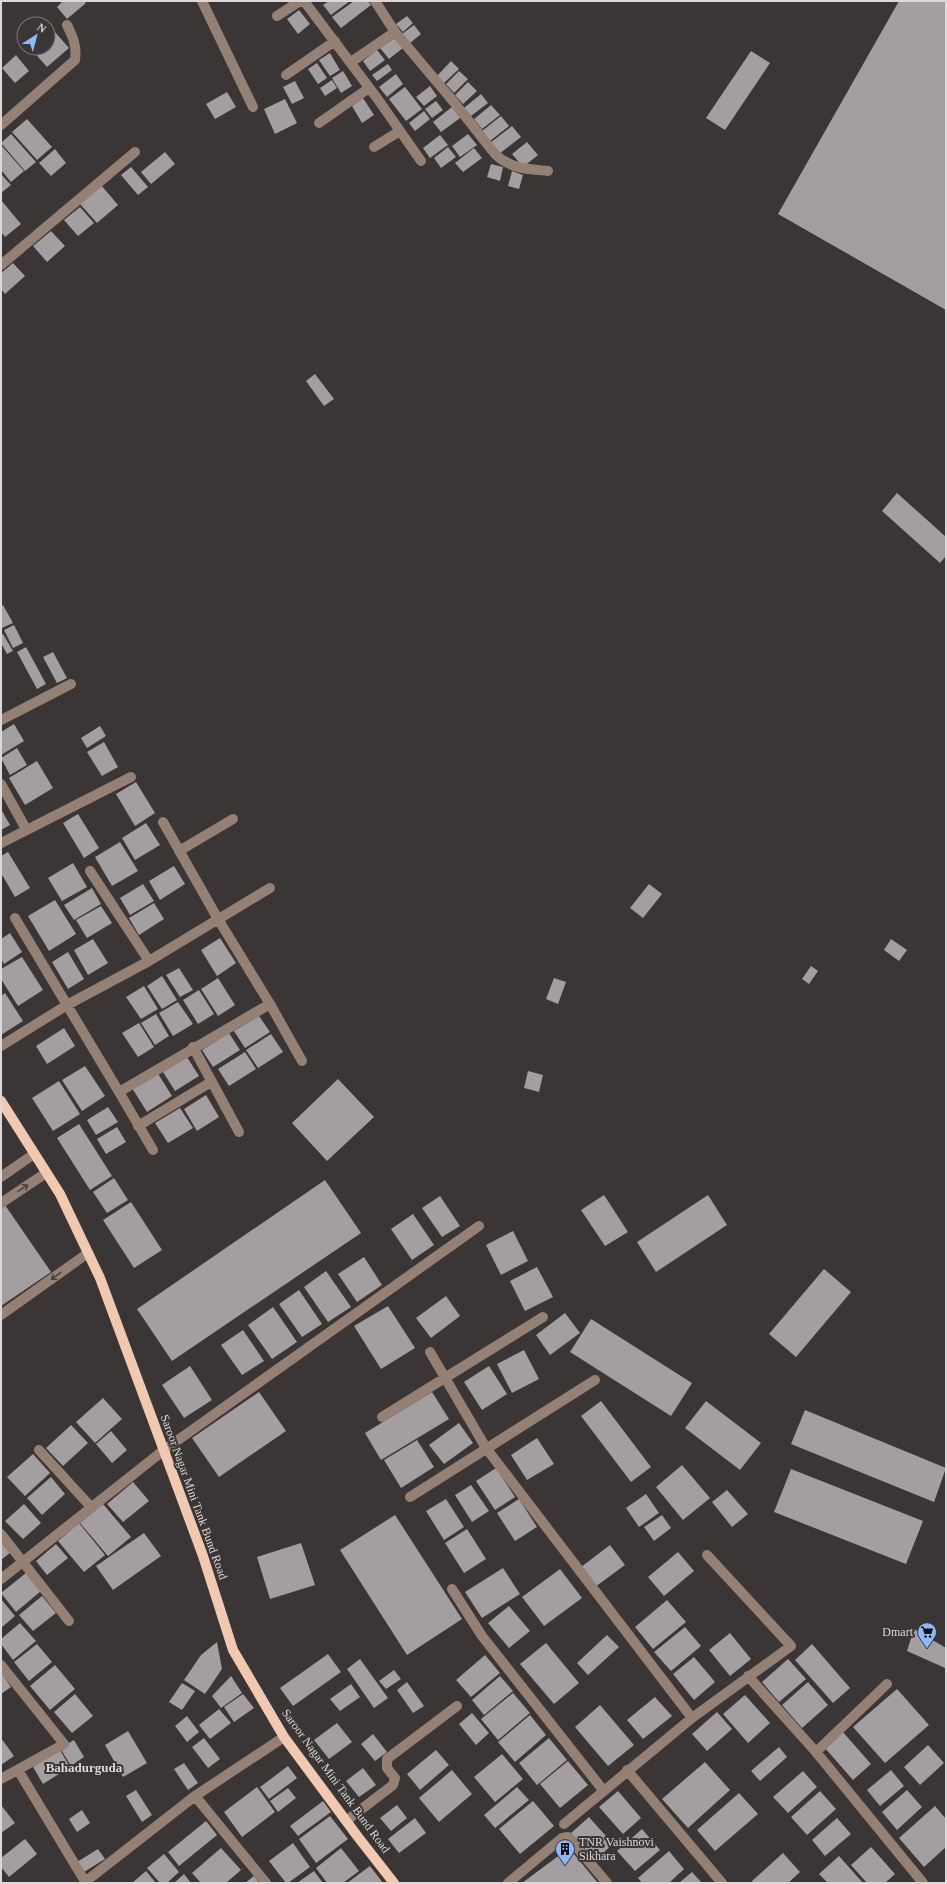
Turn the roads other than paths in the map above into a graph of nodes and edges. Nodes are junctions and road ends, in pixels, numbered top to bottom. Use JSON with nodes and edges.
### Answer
{"nodes":[{"id":1,"x":202,"y":1,"type":"edge"},
{"id":2,"x":300,"y":1,"type":"edge"},
{"id":3,"x":304,"y":1,"type":"edge"},
{"id":4,"x":375,"y":1,"type":"edge"},
{"id":5,"x":277,"y":16,"type":"dead end"},
{"id":6,"x":67,"y":25,"type":"dead end"},
{"id":7,"x":395,"y":32,"type":"junction"},
{"id":8,"x":335,"y":41,"type":"junction"},
{"id":9,"x":351,"y":62,"type":"junction"},
{"id":10,"x":286,"y":75,"type":"dead end"},
{"id":11,"x":370,"y":88,"type":"junction"},
{"id":12,"x":253,"y":107,"type":"dead end"},
{"id":13,"x":319,"y":123,"type":"dead end"},
{"id":14,"x":1,"y":126,"type":"edge"},
{"id":15,"x":400,"y":131,"type":"junction"},
{"id":16,"x":374,"y":147,"type":"dead end"},
{"id":17,"x":135,"y":152,"type":"dead end"},
{"id":18,"x":421,"y":160,"type":"dead end"},
{"id":19,"x":548,"y":171,"type":"dead end"},
{"id":20,"x":1,"y":265,"type":"edge"},
{"id":21,"x":71,"y":684,"type":"dead end"},
{"id":22,"x":1,"y":720,"type":"edge"},
{"id":23,"x":131,"y":777,"type":"dead end"},
{"id":24,"x":1,"y":784,"type":"edge"},
{"id":25,"x":233,"y":819,"type":"dead end"},
{"id":26,"x":164,"y":822,"type":"dead end"},
{"id":27,"x":26,"y":829,"type":"junction"},
{"id":28,"x":1,"y":843,"type":"edge"},
{"id":29,"x":179,"y":851,"type":"junction"},
{"id":30,"x":90,"y":871,"type":"dead end"},
{"id":31,"x":270,"y":888,"type":"dead end"},
{"id":32,"x":15,"y":918,"type":"dead end"},
{"id":33,"x":218,"y":919,"type":"junction"},
{"id":34,"x":149,"y":961,"type":"junction"},
{"id":35,"x":270,"y":1004,"type":"junction"},
{"id":36,"x":67,"y":1005,"type":"junction"},
{"id":37,"x":1,"y":1046,"type":"edge"},
{"id":38,"x":193,"y":1047,"type":"junction"},
{"id":39,"x":302,"y":1061,"type":"dead end"},
{"id":40,"x":211,"y":1082,"type":"junction"},
{"id":41,"x":119,"y":1092,"type":"junction"},
{"id":42,"x":1,"y":1101,"type":"edge"},
{"id":43,"x":138,"y":1126,"type":"junction"},
{"id":44,"x":239,"y":1132,"type":"dead end"},
{"id":45,"x":152,"y":1150,"type":"dead end"},
{"id":46,"x":34,"y":1154,"type":"junction"},
{"id":47,"x":46,"y":1173,"type":"junction"},
{"id":48,"x":1,"y":1178,"type":"edge"},
{"id":49,"x":1,"y":1203,"type":"edge"},
{"id":50,"x":479,"y":1226,"type":"dead end"},
{"id":51,"x":88,"y":1253,"type":"junction"},
{"id":52,"x":1,"y":1316,"type":"edge"},
{"id":53,"x":544,"y":1317,"type":"dead end"},
{"id":54,"x":430,"y":1352,"type":"dead end"},
{"id":55,"x":446,"y":1377,"type":"junction"},
{"id":56,"x":595,"y":1380,"type":"dead end"},
{"id":57,"x":382,"y":1417,"type":"dead end"},
{"id":58,"x":486,"y":1448,"type":"junction"},
{"id":59,"x":39,"y":1450,"type":"dead end"},
{"id":60,"x":164,"y":1450,"type":"junction"},
{"id":61,"x":410,"y":1497,"type":"dead end"},
{"id":62,"x":91,"y":1507,"type":"junction"},
{"id":63,"x":1,"y":1534,"type":"edge"},
{"id":64,"x":707,"y":1555,"type":"dead end"},
{"id":65,"x":22,"y":1562,"type":"junction"},
{"id":66,"x":1,"y":1579,"type":"edge"},
{"id":67,"x":452,"y":1589,"type":"dead end"},
{"id":68,"x":70,"y":1621,"type":"dead end"},
{"id":69,"x":1,"y":1665,"type":"edge"},
{"id":70,"x":748,"y":1676,"type":"junction"},
{"id":71,"x":887,"y":1684,"type":"dead end"},
{"id":72,"x":457,"y":1706,"type":"dead end"},
{"id":73,"x":692,"y":1718,"type":"junction"},
{"id":74,"x":284,"y":1737,"type":"junction"},
{"id":75,"x":816,"y":1752,"type":"junction"},
{"id":76,"x":18,"y":1770,"type":"junction"},
{"id":77,"x":627,"y":1770,"type":"junction"},
{"id":78,"x":1,"y":1779,"type":"edge"},
{"id":79,"x":603,"y":1790,"type":"junction"},
{"id":80,"x":195,"y":1796,"type":"junction"},
{"id":81,"x":346,"y":1821,"type":"junction"},
{"id":82,"x":564,"y":1824,"type":"dead end"},
{"id":83,"x":86,"y":1882,"type":"edge"},
{"id":84,"x":266,"y":1883,"type":"edge"},
{"id":85,"x":394,"y":1883,"type":"edge"},
{"id":86,"x":508,"y":1883,"type":"edge"},
{"id":87,"x":607,"y":1883,"type":"edge"},
{"id":88,"x":722,"y":1883,"type":"edge"},
{"id":89,"x":923,"y":1883,"type":"edge"}],
"edges":[{"from":1,"to":12,"type":"street"},
{"from":2,"to":5,"type":"street"},
{"from":3,"to":8,"type":"street"},
{"from":4,"to":7,"type":"street"},
{"from":6,"to":14,"type":"street"},
{"from":7,"to":9,"type":"street"},
{"from":7,"to":19,"type":"street"},
{"from":8,"to":9,"type":"street"},
{"from":8,"to":10,"type":"street"},
{"from":9,"to":11,"type":"street"},
{"from":11,"to":13,"type":"street"},
{"from":11,"to":15,"type":"street"},
{"from":15,"to":16,"type":"street"},
{"from":15,"to":18,"type":"street"},
{"from":17,"to":20,"type":"street"},
{"from":21,"to":22,"type":"street"},
{"from":23,"to":27,"type":"street"},
{"from":24,"to":27,"type":"street"},
{"from":25,"to":29,"type":"street"},
{"from":26,"to":29,"type":"street"},
{"from":27,"to":28,"type":"street"},
{"from":29,"to":33,"type":"street"},
{"from":30,"to":34,"type":"street"},
{"from":31,"to":33,"type":"street"},
{"from":32,"to":36,"type":"street"},
{"from":33,"to":34,"type":"street"},
{"from":33,"to":35,"type":"street"},
{"from":34,"to":36,"type":"street"},
{"from":35,"to":38,"type":"street"},
{"from":35,"to":39,"type":"street"},
{"from":36,"to":37,"type":"street"},
{"from":36,"to":41,"type":"street"},
{"from":38,"to":40,"type":"street"},
{"from":38,"to":41,"type":"street"},
{"from":40,"to":43,"type":"street"},
{"from":40,"to":44,"type":"street"},
{"from":41,"to":43,"type":"street"},
{"from":42,"to":46,"type":"main road","name":"Saroor Nagar Mini Tank Bund Road"},
{"from":43,"to":45,"type":"street"},
{"from":46,"to":47,"type":"main road","name":"Saroor Nagar Mini Tank Bund Road"},
{"from":46,"to":48,"type":"street"},
{"from":49,"to":47,"type":"street","one_way":true},
{"from":47,"to":51,"type":"main road","name":"Saroor Nagar Mini Tank Bund Road"},
{"from":50,"to":60,"type":"street"},
{"from":51,"to":52,"type":"street","one_way":true},
{"from":51,"to":60,"type":"main road","name":"Saroor Nagar Mini Tank Bund Road"},
{"from":53,"to":55,"type":"street"},
{"from":54,"to":55,"type":"street"},
{"from":55,"to":57,"type":"street"},
{"from":55,"to":58,"type":"street"},
{"from":56,"to":58,"type":"street"},
{"from":58,"to":61,"type":"street"},
{"from":58,"to":73,"type":"street"},
{"from":59,"to":62,"type":"street"},
{"from":60,"to":62,"type":"street"},
{"from":60,"to":74,"type":"main road","name":"Saroor Nagar Mini Tank Bund Road"},
{"from":62,"to":65,"type":"street"},
{"from":63,"to":65,"type":"street"},
{"from":64,"to":70,"type":"street"},
{"from":65,"to":66,"type":"street"},
{"from":65,"to":68,"type":"street"},
{"from":67,"to":79,"type":"street"},
{"from":69,"to":76,"type":"street"},
{"from":70,"to":73,"type":"street"},
{"from":70,"to":75,"type":"street"},
{"from":71,"to":75,"type":"street"},
{"from":72,"to":81,"type":"street"},
{"from":73,"to":77,"type":"street"},
{"from":74,"to":80,"type":"street"},
{"from":74,"to":81,"type":"main road","name":"Saroor Nagar Mini Tank Bund Road"},
{"from":75,"to":89,"type":"street"},
{"from":76,"to":78,"type":"street"},
{"from":76,"to":83,"type":"street"},
{"from":77,"to":79,"type":"street"},
{"from":77,"to":88,"type":"street"},
{"from":79,"to":82,"type":"street"},
{"from":80,"to":83,"type":"street"},
{"from":80,"to":84,"type":"street"},
{"from":81,"to":85,"type":"main road","name":"Saroor Nagar Mini Tank Bund Road"},
{"from":86,"to":87,"type":"street"}]}
